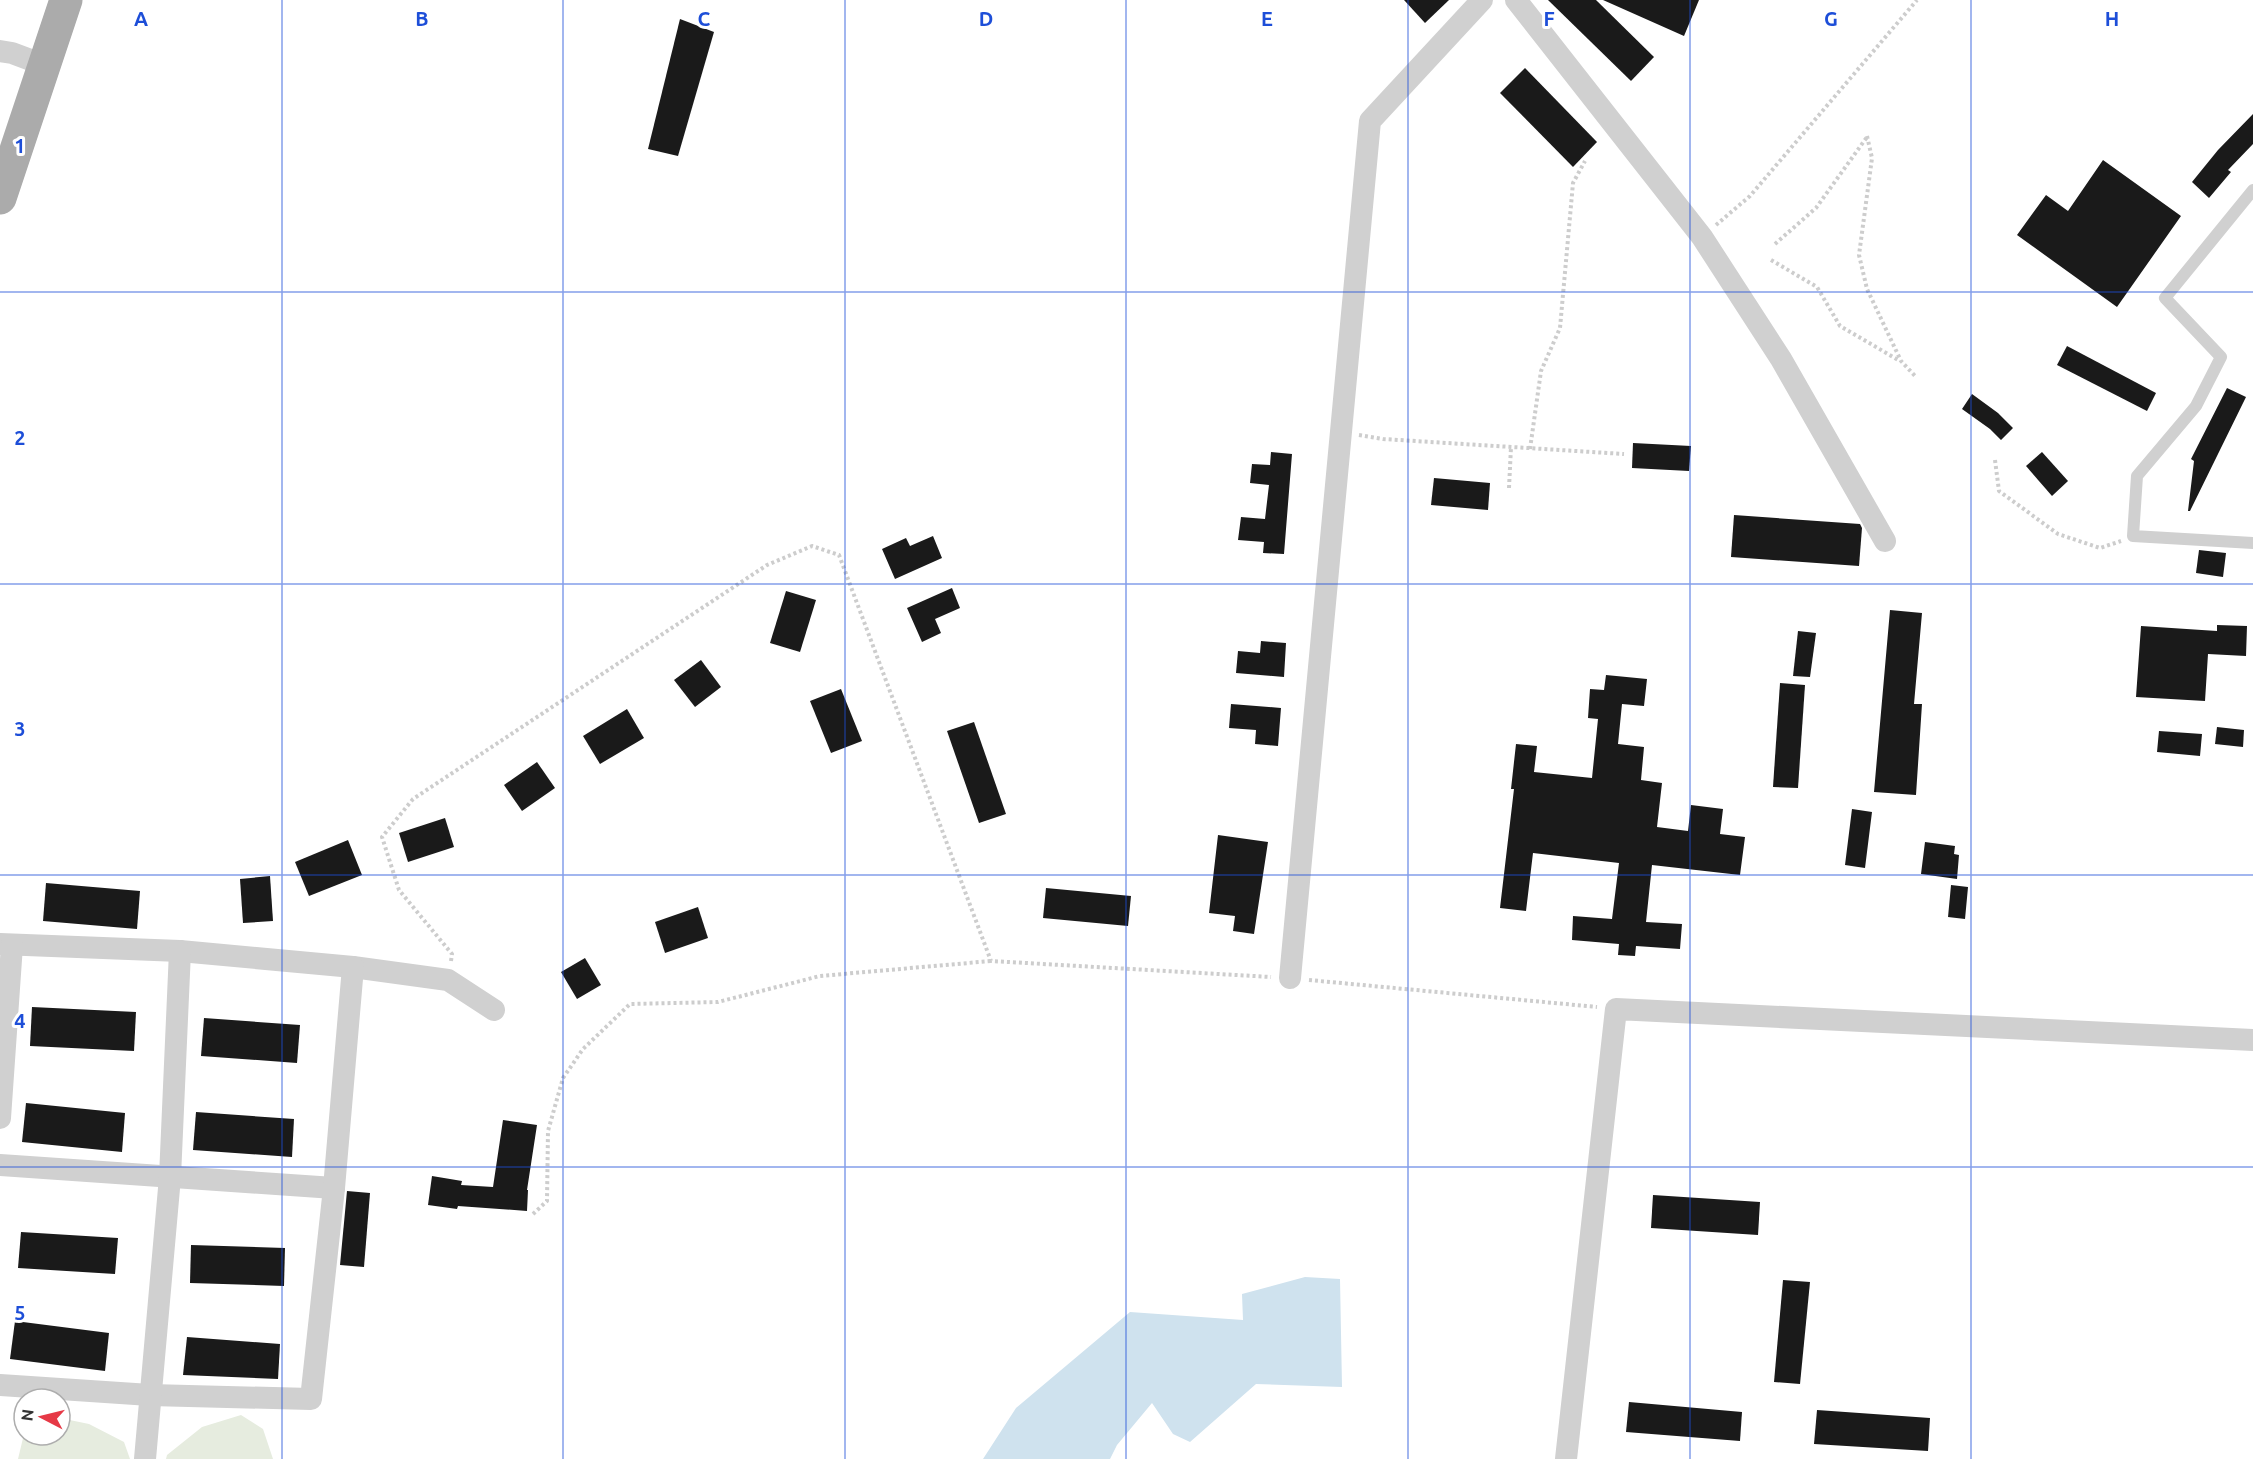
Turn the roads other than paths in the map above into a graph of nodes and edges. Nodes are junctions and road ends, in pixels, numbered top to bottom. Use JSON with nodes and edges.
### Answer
{"nodes":[{"id":1,"x":66,"y":0,"type":"edge"},
{"id":2,"x":1482,"y":0,"type":"edge"},
{"id":3,"x":1516,"y":0,"type":"edge"},
{"id":4,"x":0,"y":51,"type":"edge"},
{"id":5,"x":44,"y":65,"type":"junction"},
{"id":6,"x":2253,"y":190,"type":"edge"},
{"id":7,"x":0,"y":198,"type":"edge"},
{"id":8,"x":1885,"y":541,"type":"dead end"},
{"id":9,"x":2253,"y":543,"type":"edge"},
{"id":10,"x":6,"y":945,"type":"edge"},
{"id":11,"x":180,"y":951,"type":"junction"},
{"id":12,"x":353,"y":967,"type":"junction"},
{"id":13,"x":1290,"y":978,"type":"road end"},
{"id":14,"x":494,"y":1010,"type":"dead end"},
{"id":15,"x":2253,"y":1040,"type":"edge"},
{"id":16,"x":0,"y":1118,"type":"edge"},
{"id":17,"x":0,"y":1165,"type":"edge"},
{"id":18,"x":170,"y":1177,"type":"junction"},
{"id":19,"x":334,"y":1188,"type":"junction"},
{"id":20,"x":0,"y":1385,"type":"edge"},
{"id":21,"x":150,"y":1395,"type":"junction"},
{"id":22,"x":145,"y":1459,"type":"edge"},
{"id":23,"x":1566,"y":1459,"type":"edge"}],
"edges":[{"from":1,"to":5,"type":"main road"},
{"from":2,"to":13,"type":"street"},
{"from":3,"to":8,"type":"street"},
{"from":4,"to":5,"type":"street"},
{"from":5,"to":7,"type":"main road"},
{"from":6,"to":9,"type":"lane"},
{"from":10,"to":11,"type":"street"},
{"from":10,"to":16,"type":"street"},
{"from":11,"to":12,"type":"street"},
{"from":11,"to":18,"type":"street"},
{"from":12,"to":14,"type":"street"},
{"from":12,"to":19,"type":"street"},
{"from":15,"to":23,"type":"street"},
{"from":17,"to":18,"type":"street"},
{"from":18,"to":19,"type":"street"},
{"from":18,"to":21,"type":"street"},
{"from":19,"to":21,"type":"street"},
{"from":20,"to":21,"type":"street"},
{"from":21,"to":22,"type":"street"}]}
